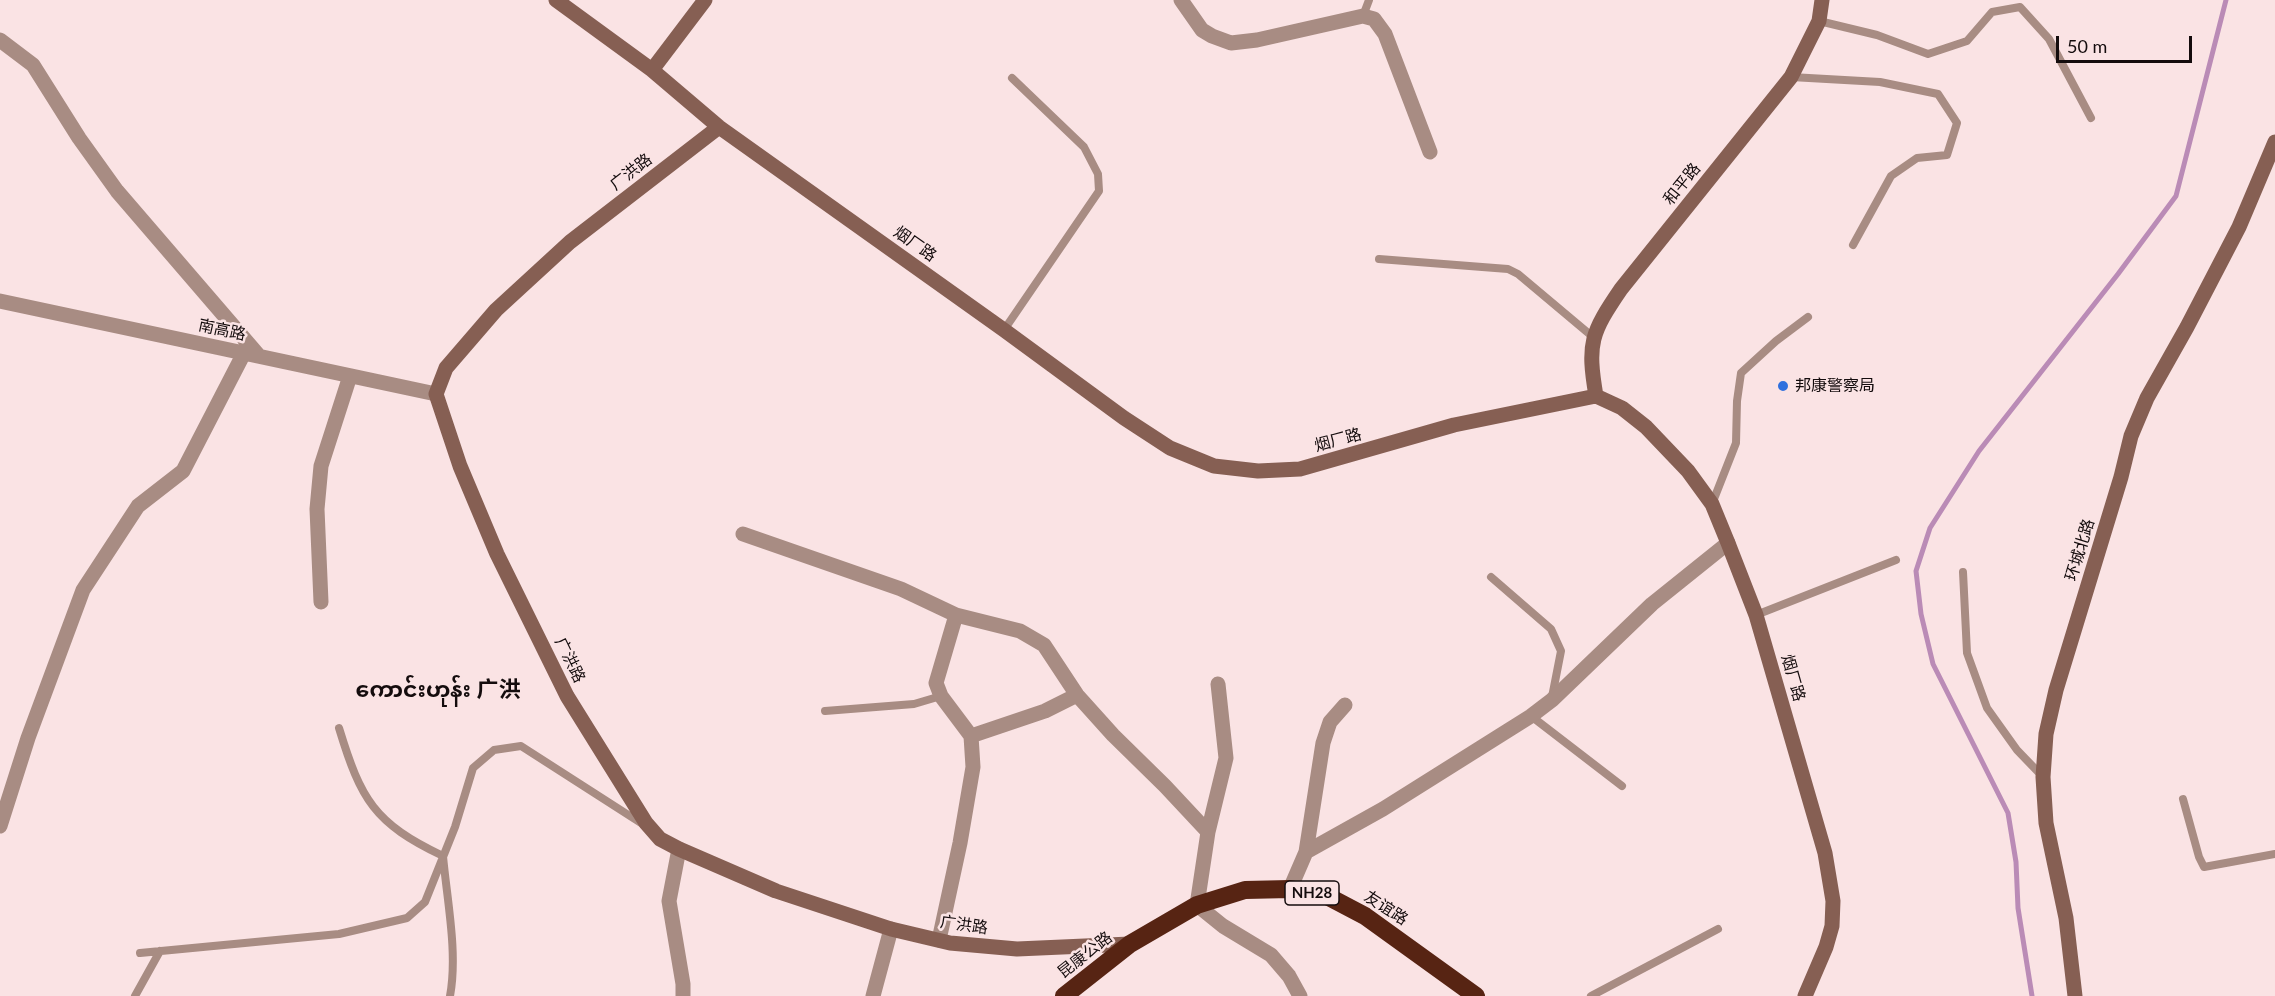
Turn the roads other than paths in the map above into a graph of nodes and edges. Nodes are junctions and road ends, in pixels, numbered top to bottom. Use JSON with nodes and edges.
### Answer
{"nodes":[{"id":1,"x":556,"y":0,"type":"edge"},
{"id":2,"x":705,"y":0,"type":"edge"},
{"id":3,"x":1180,"y":0,"type":"edge"},
{"id":4,"x":1369,"y":0,"type":"edge"},
{"id":5,"x":1822,"y":0,"type":"edge"},
{"id":6,"x":1363,"y":16,"type":"junction"},
{"id":7,"x":1819,"y":21,"type":"junction"},
{"id":8,"x":0,"y":40,"type":"edge"},
{"id":9,"x":652,"y":70,"type":"junction"},
{"id":10,"x":1791,"y":77,"type":"junction"},
{"id":11,"x":1012,"y":78,"type":"dead end"},
{"id":12,"x":2091,"y":118,"type":"dead end"},
{"id":13,"x":719,"y":127,"type":"junction"},
{"id":14,"x":2275,"y":142,"type":"edge"},
{"id":15,"x":1430,"y":152,"type":"dead end"},
{"id":16,"x":1852,"y":245,"type":"dead end"},
{"id":17,"x":1379,"y":259,"type":"dead end"},
{"id":18,"x":0,"y":301,"type":"edge"},
{"id":19,"x":1808,"y":317,"type":"dead end"},
{"id":20,"x":1004,"y":330,"type":"junction"},
{"id":21,"x":1593,"y":337,"type":"junction"},
{"id":22,"x":251,"y":355,"type":"junction"},
{"id":23,"x":350,"y":376,"type":"junction"},
{"id":24,"x":436,"y":394,"type":"junction"},
{"id":25,"x":1596,"y":396,"type":"junction"},
{"id":26,"x":1712,"y":504,"type":"junction"},
{"id":27,"x":743,"y":534,"type":"dead end"},
{"id":28,"x":1728,"y":543,"type":"junction"},
{"id":29,"x":1896,"y":560,"type":"dead end"},
{"id":30,"x":1963,"y":572,"type":"dead end"},
{"id":31,"x":1491,"y":577,"type":"dead end"},
{"id":32,"x":321,"y":602,"type":"dead end"},
{"id":33,"x":956,"y":615,"type":"junction"},
{"id":34,"x":1756,"y":615,"type":"junction"},
{"id":35,"x":1218,"y":684,"type":"dead end"},
{"id":36,"x":1077,"y":695,"type":"junction"},
{"id":37,"x":941,"y":696,"type":"junction"},
{"id":38,"x":1552,"y":700,"type":"junction"},
{"id":39,"x":1345,"y":705,"type":"dead end"},
{"id":40,"x":825,"y":711,"type":"dead end"},
{"id":41,"x":1531,"y":716,"type":"junction"},
{"id":42,"x":339,"y":728,"type":"dead end"},
{"id":43,"x":971,"y":736,"type":"junction"},
{"id":44,"x":2043,"y":777,"type":"junction"},
{"id":45,"x":1622,"y":786,"type":"dead end"},
{"id":46,"x":2183,"y":799,"type":"dead end"},
{"id":47,"x":0,"y":826,"type":"edge"},
{"id":48,"x":652,"y":830,"type":"junction"},
{"id":49,"x":1208,"y":832,"type":"junction"},
{"id":50,"x":679,"y":849,"type":"junction"},
{"id":51,"x":1306,"y":852,"type":"junction"},
{"id":52,"x":2275,"y":854,"type":"edge"},
{"id":53,"x":443,"y":856,"type":"junction"},
{"id":54,"x":1290,"y":889,"type":"junction"},
{"id":55,"x":1197,"y":905,"type":"junction"},
{"id":56,"x":891,"y":929,"type":"junction"},
{"id":57,"x":1718,"y":929,"type":"dead end"},
{"id":58,"x":939,"y":940,"type":"junction"},
{"id":59,"x":1130,"y":944,"type":"junction"},
{"id":60,"x":160,"y":951,"type":"junction"},
{"id":61,"x":140,"y":953,"type":"dead end"},
{"id":62,"x":135,"y":996,"type":"edge"},
{"id":63,"x":450,"y":996,"type":"edge"},
{"id":64,"x":683,"y":996,"type":"edge"},
{"id":65,"x":873,"y":996,"type":"edge"},
{"id":66,"x":1064,"y":996,"type":"edge"},
{"id":67,"x":1300,"y":996,"type":"edge"},
{"id":68,"x":1476,"y":996,"type":"edge"},
{"id":69,"x":1591,"y":996,"type":"edge"},
{"id":70,"x":1805,"y":996,"type":"edge"},
{"id":71,"x":2075,"y":996,"type":"edge"}],
"edges":[{"from":1,"to":9,"type":"street","name":"烟厂路"},
{"from":2,"to":9,"type":"street"},
{"from":3,"to":6,"type":"street"},
{"from":4,"to":6,"type":"lane"},
{"from":5,"to":7,"type":"street","name":"和平路"},
{"from":6,"to":15,"type":"street"},
{"from":7,"to":10,"type":"street","name":"和平路"},
{"from":7,"to":12,"type":"lane"},
{"from":8,"to":22,"type":"street"},
{"from":9,"to":13,"type":"street","name":"烟厂路"},
{"from":10,"to":16,"type":"lane"},
{"from":10,"to":21,"type":"street","name":"和平路"},
{"from":11,"to":20,"type":"lane"},
{"from":13,"to":20,"type":"street","name":"烟厂路"},
{"from":13,"to":24,"type":"street","name":"广洪路"},
{"from":14,"to":44,"type":"street","name":"环城北路"},
{"from":17,"to":21,"type":"lane"},
{"from":18,"to":22,"type":"street","name":"南高路"},
{"from":19,"to":26,"type":"lane"},
{"from":20,"to":25,"type":"street","name":"烟厂路"},
{"from":21,"to":25,"type":"street","name":"和平路"},
{"from":22,"to":23,"type":"street","name":"南高路"},
{"from":22,"to":47,"type":"street"},
{"from":23,"to":24,"type":"street","name":"南高路"},
{"from":23,"to":32,"type":"street"},
{"from":24,"to":48,"type":"street","name":"广洪路"},
{"from":25,"to":26,"type":"street","name":"烟厂路"},
{"from":26,"to":28,"type":"street","name":"烟厂路"},
{"from":27,"to":33,"type":"street"},
{"from":28,"to":34,"type":"street","name":"烟厂路"},
{"from":28,"to":38,"type":"street"},
{"from":29,"to":34,"type":"lane"},
{"from":30,"to":44,"type":"lane"},
{"from":31,"to":38,"type":"lane"},
{"from":33,"to":36,"type":"street"},
{"from":33,"to":37,"type":"street"},
{"from":34,"to":70,"type":"street","name":"烟厂路"},
{"from":35,"to":49,"type":"street"},
{"from":36,"to":43,"type":"street"},
{"from":36,"to":49,"type":"street"},
{"from":37,"to":40,"type":"lane"},
{"from":37,"to":43,"type":"street"},
{"from":38,"to":41,"type":"street"},
{"from":39,"to":51,"type":"street"},
{"from":41,"to":45,"type":"lane"},
{"from":41,"to":51,"type":"street"},
{"from":42,"to":53,"type":"lane"},
{"from":43,"to":58,"type":"street"},
{"from":44,"to":71,"type":"street","name":"环城北路"},
{"from":46,"to":52,"type":"lane"},
{"from":48,"to":50,"type":"street","name":"广洪路"},
{"from":48,"to":53,"type":"lane"},
{"from":49,"to":55,"type":"street"},
{"from":50,"to":56,"type":"street","name":"广洪路"},
{"from":50,"to":64,"type":"street"},
{"from":51,"to":54,"type":"street"},
{"from":53,"to":60,"type":"lane"},
{"from":53,"to":63,"type":"lane"},
{"from":54,"to":55,"type":"highway","name":"友谊路","number":"NH28"},
{"from":54,"to":68,"type":"highway","name":"友谊路","number":"NH28"},
{"from":55,"to":59,"type":"highway","name":"友谊路","number":"NH28"},
{"from":55,"to":67,"type":"street"},
{"from":56,"to":58,"type":"street","name":"广洪路"},
{"from":56,"to":65,"type":"street"},
{"from":57,"to":69,"type":"lane"},
{"from":58,"to":59,"type":"street","name":"广洪路"},
{"from":59,"to":66,"type":"highway","name":"昆康公路","number":"NH28"},
{"from":60,"to":61,"type":"lane"},
{"from":60,"to":62,"type":"lane"}]}
